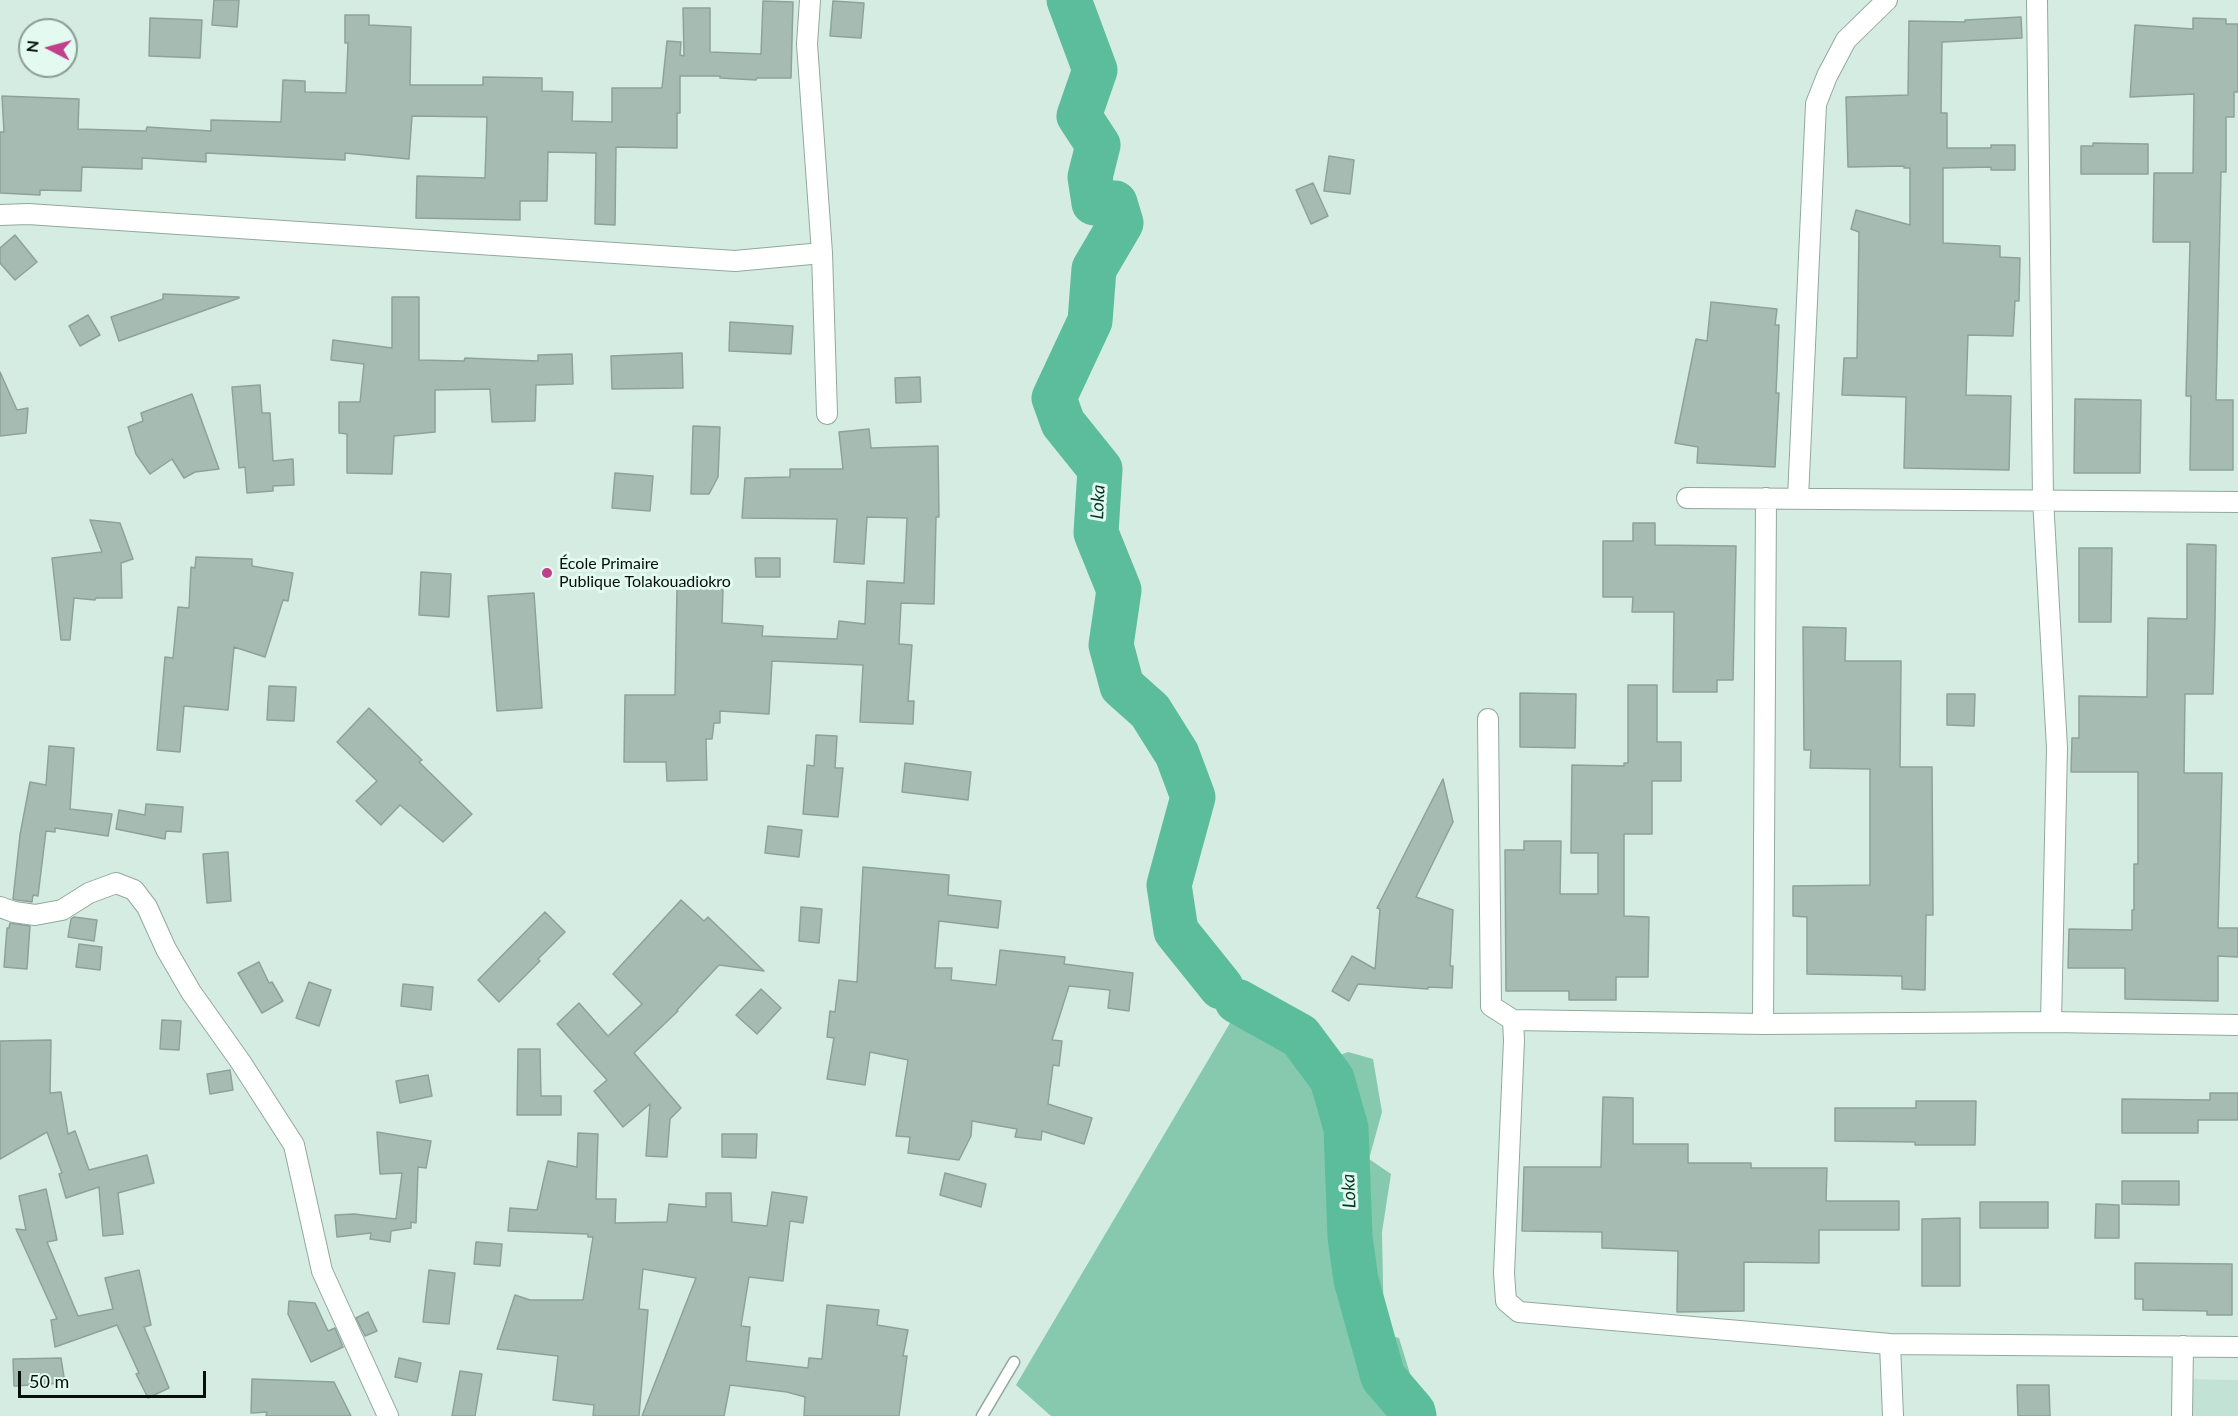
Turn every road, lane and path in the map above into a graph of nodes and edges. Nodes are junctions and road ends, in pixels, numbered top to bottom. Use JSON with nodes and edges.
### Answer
{"nodes":[{"id":1,"x":810,"y":0,"type":"edge"},
{"id":2,"x":1887,"y":0,"type":"edge"},
{"id":3,"x":2037,"y":0,"type":"edge"},
{"id":4,"x":0,"y":215,"type":"edge"},
{"id":5,"x":822,"y":253,"type":"junction"},
{"id":6,"x":827,"y":414,"type":"dead end"},
{"id":7,"x":1687,"y":498,"type":"dead end"},
{"id":8,"x":1766,"y":498,"type":"junction"},
{"id":9,"x":1798,"y":498,"type":"junction"},
{"id":10,"x":2043,"y":499,"type":"junction"},
{"id":11,"x":2238,"y":502,"type":"edge"},
{"id":12,"x":1488,"y":719,"type":"dead end"},
{"id":13,"x":0,"y":907,"type":"edge"},
{"id":14,"x":1513,"y":1020,"type":"junction"},
{"id":15,"x":2051,"y":1022,"type":"junction"},
{"id":16,"x":1763,"y":1024,"type":"junction"},
{"id":17,"x":2238,"y":1025,"type":"edge"},
{"id":18,"x":1890,"y":1344,"type":"junction"},
{"id":19,"x":2183,"y":1346,"type":"junction"},
{"id":20,"x":2238,"y":1347,"type":"edge"},
{"id":21,"x":1014,"y":1362,"type":"dead end"},
{"id":22,"x":388,"y":1416,"type":"edge"},
{"id":23,"x":982,"y":1416,"type":"edge"},
{"id":24,"x":1893,"y":1416,"type":"edge"},
{"id":25,"x":2182,"y":1416,"type":"edge"}],
"edges":[{"from":1,"to":5,"type":"street"},
{"from":2,"to":9,"type":"street"},
{"from":3,"to":10,"type":"street"},
{"from":4,"to":5,"type":"street"},
{"from":5,"to":6,"type":"street"},
{"from":7,"to":8,"type":"street"},
{"from":8,"to":9,"type":"street"},
{"from":8,"to":16,"type":"street"},
{"from":9,"to":10,"type":"street"},
{"from":10,"to":11,"type":"street"},
{"from":10,"to":15,"type":"street"},
{"from":12,"to":14,"type":"street"},
{"from":13,"to":22,"type":"street"},
{"from":14,"to":16,"type":"street"},
{"from":14,"to":18,"type":"street"},
{"from":15,"to":16,"type":"street"},
{"from":15,"to":17,"type":"street"},
{"from":18,"to":19,"type":"street"},
{"from":18,"to":24,"type":"street"},
{"from":19,"to":20,"type":"street"},
{"from":19,"to":25,"type":"street"},
{"from":21,"to":23,"type":"lane"}]}
